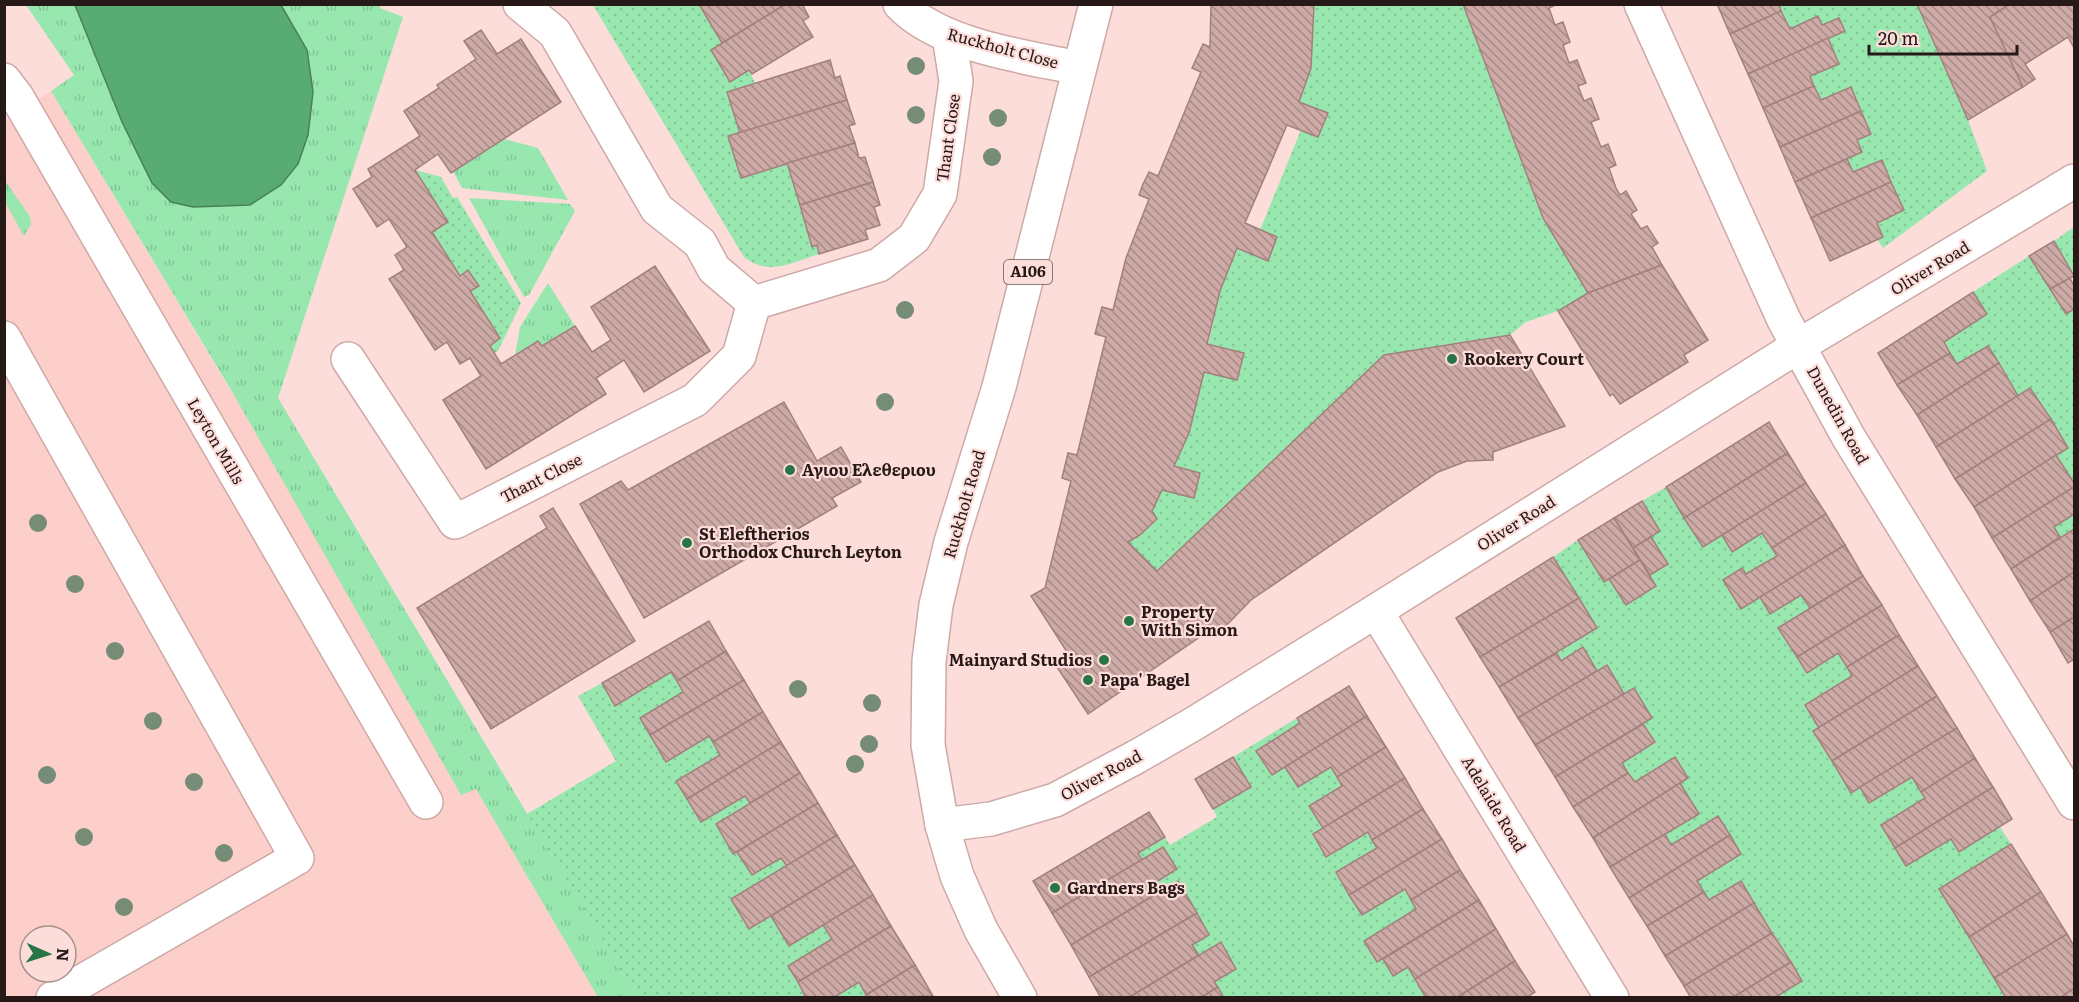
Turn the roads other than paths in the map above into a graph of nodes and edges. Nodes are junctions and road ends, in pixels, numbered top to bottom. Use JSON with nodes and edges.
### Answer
{"nodes":[{"id":1,"x":520,"y":4,"type":"edge"},
{"id":2,"x":900,"y":4,"type":"edge"},
{"id":3,"x":1096,"y":4,"type":"edge"},
{"id":4,"x":1641,"y":4,"type":"edge"},
{"id":5,"x":949,"y":36,"type":"junction"},
{"id":6,"x":1078,"y":68,"type":"junction"},
{"id":7,"x":4,"y":80,"type":"edge"},
{"id":8,"x":2074,"y":182,"type":"edge"},
{"id":9,"x":754,"y":303,"type":"junction"},
{"id":10,"x":4,"y":338,"type":"edge"},
{"id":11,"x":1800,"y":345,"type":"junction"},
{"id":12,"x":348,"y":359,"type":"dead end"},
{"id":13,"x":1376,"y":611,"type":"junction"},
{"id":14,"x":426,"y":802,"type":"dead end"},
{"id":15,"x":2074,"y":803,"type":"edge"},
{"id":16,"x":942,"y":825,"type":"junction"},
{"id":17,"x":53,"y":998,"type":"edge"},
{"id":18,"x":1020,"y":998,"type":"edge"},
{"id":19,"x":1612,"y":998,"type":"edge"}],
"edges":[{"from":1,"to":9,"type":"street"},
{"from":2,"to":5,"type":"street","name":"Ruckholt Close"},
{"from":3,"to":6,"type":"street","name":"Ruckholt Road","number":"A106"},
{"from":4,"to":11,"type":"street","name":"Dunedin Road"},
{"from":5,"to":6,"type":"street","name":"Ruckholt Close"},
{"from":5,"to":9,"type":"street","name":"Thant Close"},
{"from":6,"to":16,"type":"street","name":"Ruckholt Road","number":"A106"},
{"from":7,"to":14,"type":"street","name":"Leyton Mills"},
{"from":8,"to":11,"type":"street","name":"Oliver Road"},
{"from":9,"to":12,"type":"street","name":"Thant Close"},
{"from":10,"to":17,"type":"street"},
{"from":11,"to":13,"type":"street","name":"Oliver Road"},
{"from":11,"to":15,"type":"street","name":"Dunedin Road"},
{"from":13,"to":16,"type":"street","name":"Oliver Road"},
{"from":13,"to":19,"type":"street","name":"Adelaide Road"},
{"from":16,"to":18,"type":"street","name":"Ruckholt Road","number":"A106"}]}
